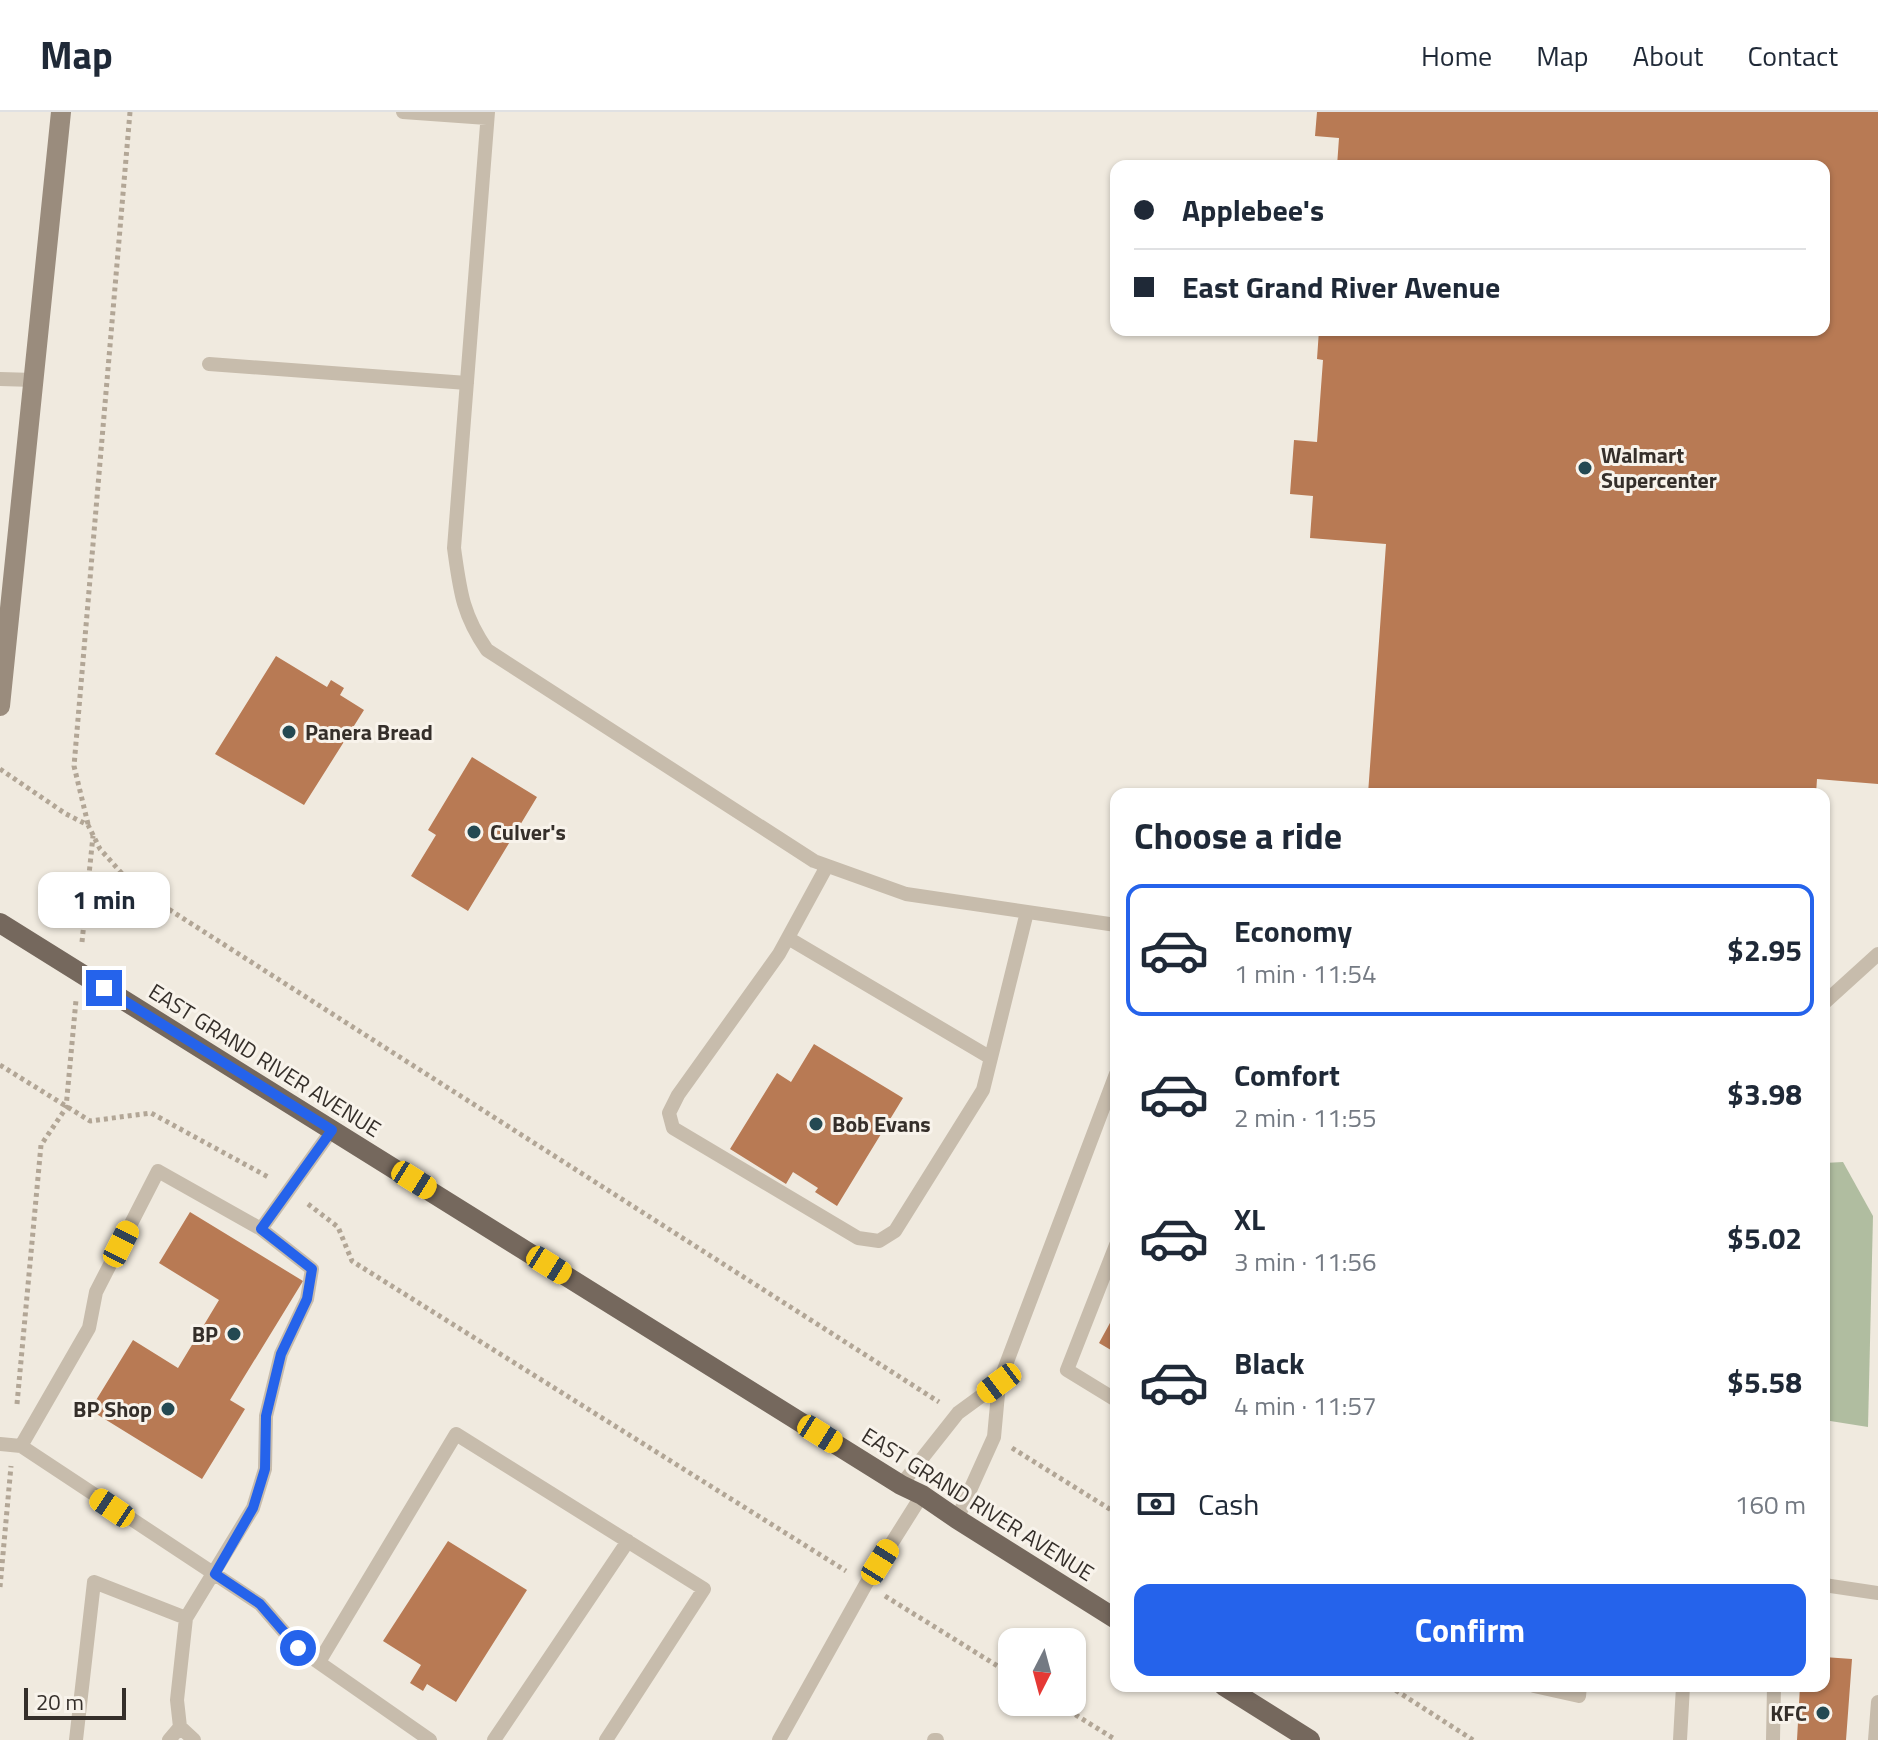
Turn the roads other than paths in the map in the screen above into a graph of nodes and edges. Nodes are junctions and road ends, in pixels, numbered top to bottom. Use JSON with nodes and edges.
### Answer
{"nodes":[{"id":1,"x":61,"y":112,"type":"edge"},
{"id":2,"x":403,"y":112,"type":"edge"},
{"id":3,"x":416,"y":112,"type":"edge"},
{"id":4,"x":488,"y":115,"type":"edge"},
{"id":5,"x":209,"y":364,"type":"dead end"},
{"id":6,"x":0,"y":379,"type":"edge"},
{"id":7,"x":34,"y":380,"type":"junction"},
{"id":8,"x":467,"y":383,"type":"junction"},
{"id":9,"x":0,"y":706,"type":"edge"},
{"id":10,"x":827,"y":866,"type":"junction"},
{"id":11,"x":1027,"y":912,"type":"junction"},
{"id":12,"x":0,"y":923,"type":"edge"},
{"id":13,"x":1110,"y":924,"type":"edge"},
{"id":14,"x":788,"y":938,"type":"junction"},
{"id":15,"x":1878,"y":954,"type":"edge"},
{"id":16,"x":1830,"y":998,"type":"edge"},
{"id":17,"x":991,"y":1058,"type":"junction"},
{"id":18,"x":1110,"y":1090,"type":"edge"},
{"id":19,"x":332,"y":1130,"type":"junction"},
{"id":20,"x":261,"y":1229,"type":"junction"},
{"id":21,"x":1110,"y":1260,"type":"edge"},
{"id":22,"x":999,"y":1383,"type":"junction"},
{"id":23,"x":1110,"y":1396,"type":"edge"},
{"id":24,"x":11,"y":1445,"type":"edge"},
{"id":25,"x":901,"y":1485,"type":"junction"},
{"id":26,"x":922,"y":1495,"type":"junction"},
{"id":27,"x":957,"y":1519,"type":"junction"},
{"id":28,"x":628,"y":1541,"type":"junction"},
{"id":29,"x":215,"y":1574,"type":"junction"},
{"id":30,"x":1830,"y":1586,"type":"edge"},
{"id":31,"x":1878,"y":1593,"type":"edge"},
{"id":32,"x":1110,"y":1615,"type":"edge"},
{"id":33,"x":186,"y":1618,"type":"junction"},
{"id":34,"x":319,"y":1662,"type":"junction"},
{"id":35,"x":1561,"y":1692,"type":"edge"},
{"id":36,"x":1579,"y":1692,"type":"edge"},
{"id":37,"x":1683,"y":1692,"type":"edge"},
{"id":38,"x":1774,"y":1692,"type":"edge"},
{"id":39,"x":1247,"y":1693,"type":"edge"},
{"id":40,"x":1878,"y":1702,"type":"edge"},
{"id":41,"x":180,"y":1727,"type":"junction"},
{"id":42,"x":76,"y":1740,"type":"edge"},
{"id":43,"x":169,"y":1740,"type":"edge"},
{"id":44,"x":194,"y":1740,"type":"edge"},
{"id":45,"x":430,"y":1740,"type":"edge"},
{"id":46,"x":494,"y":1740,"type":"edge"},
{"id":47,"x":606,"y":1740,"type":"edge"},
{"id":48,"x":779,"y":1740,"type":"edge"},
{"id":49,"x":1310,"y":1740,"type":"edge"},
{"id":50,"x":1680,"y":1740,"type":"edge"},
{"id":51,"x":1773,"y":1740,"type":"edge"},
{"id":52,"x":1875,"y":1740,"type":"edge"}],
"edges":[{"from":1,"to":7,"type":"main road"},
{"from":2,"to":3,"type":"lane"},
{"from":3,"to":4,"type":"lane"},
{"from":4,"to":8,"type":"lane"},
{"from":5,"to":8,"type":"lane"},
{"from":6,"to":7,"type":"lane"},
{"from":7,"to":9,"type":"main road"},
{"from":8,"to":10,"type":"lane"},
{"from":10,"to":11,"type":"lane"},
{"from":10,"to":14,"type":"lane"},
{"from":11,"to":13,"type":"lane"},
{"from":11,"to":17,"type":"lane"},
{"from":12,"to":19,"type":"main road","name":"EAST GRAND RIVER AVENUE"},
{"from":14,"to":17,"type":"lane"},
{"from":14,"to":17,"type":"lane"},
{"from":15,"to":16,"type":"lane"},
{"from":18,"to":22,"type":"lane"},
{"from":19,"to":20,"type":"lane"},
{"from":19,"to":25,"type":"main road","name":"EAST GRAND RIVER AVENUE"},
{"from":20,"to":24,"type":"lane"},
{"from":20,"to":29,"type":"lane"},
{"from":21,"to":23,"type":"lane"},
{"from":22,"to":25,"type":"lane"},
{"from":22,"to":27,"type":"lane"},
{"from":24,"to":29,"type":"lane"},
{"from":25,"to":26,"type":"main road","name":"EAST GRAND RIVER AVENUE"},
{"from":26,"to":27,"type":"main road","name":"EAST GRAND RIVER AVENUE"},
{"from":26,"to":48,"type":"lane"},
{"from":27,"to":32,"type":"main road","name":"EAST GRAND RIVER AVENUE"},
{"from":28,"to":34,"type":"lane"},
{"from":28,"to":46,"type":"lane"},
{"from":28,"to":47,"type":"lane"},
{"from":29,"to":33,"type":"lane"},
{"from":29,"to":34,"type":"lane"},
{"from":30,"to":31,"type":"lane"},
{"from":33,"to":41,"type":"lane"},
{"from":33,"to":42,"type":"lane"},
{"from":34,"to":45,"type":"lane"},
{"from":35,"to":36,"type":"lane"},
{"from":37,"to":50,"type":"lane"},
{"from":38,"to":51,"type":"lane"},
{"from":39,"to":49,"type":"main road"},
{"from":40,"to":52,"type":"lane"},
{"from":41,"to":43,"type":"lane"},
{"from":41,"to":44,"type":"lane"}]}
